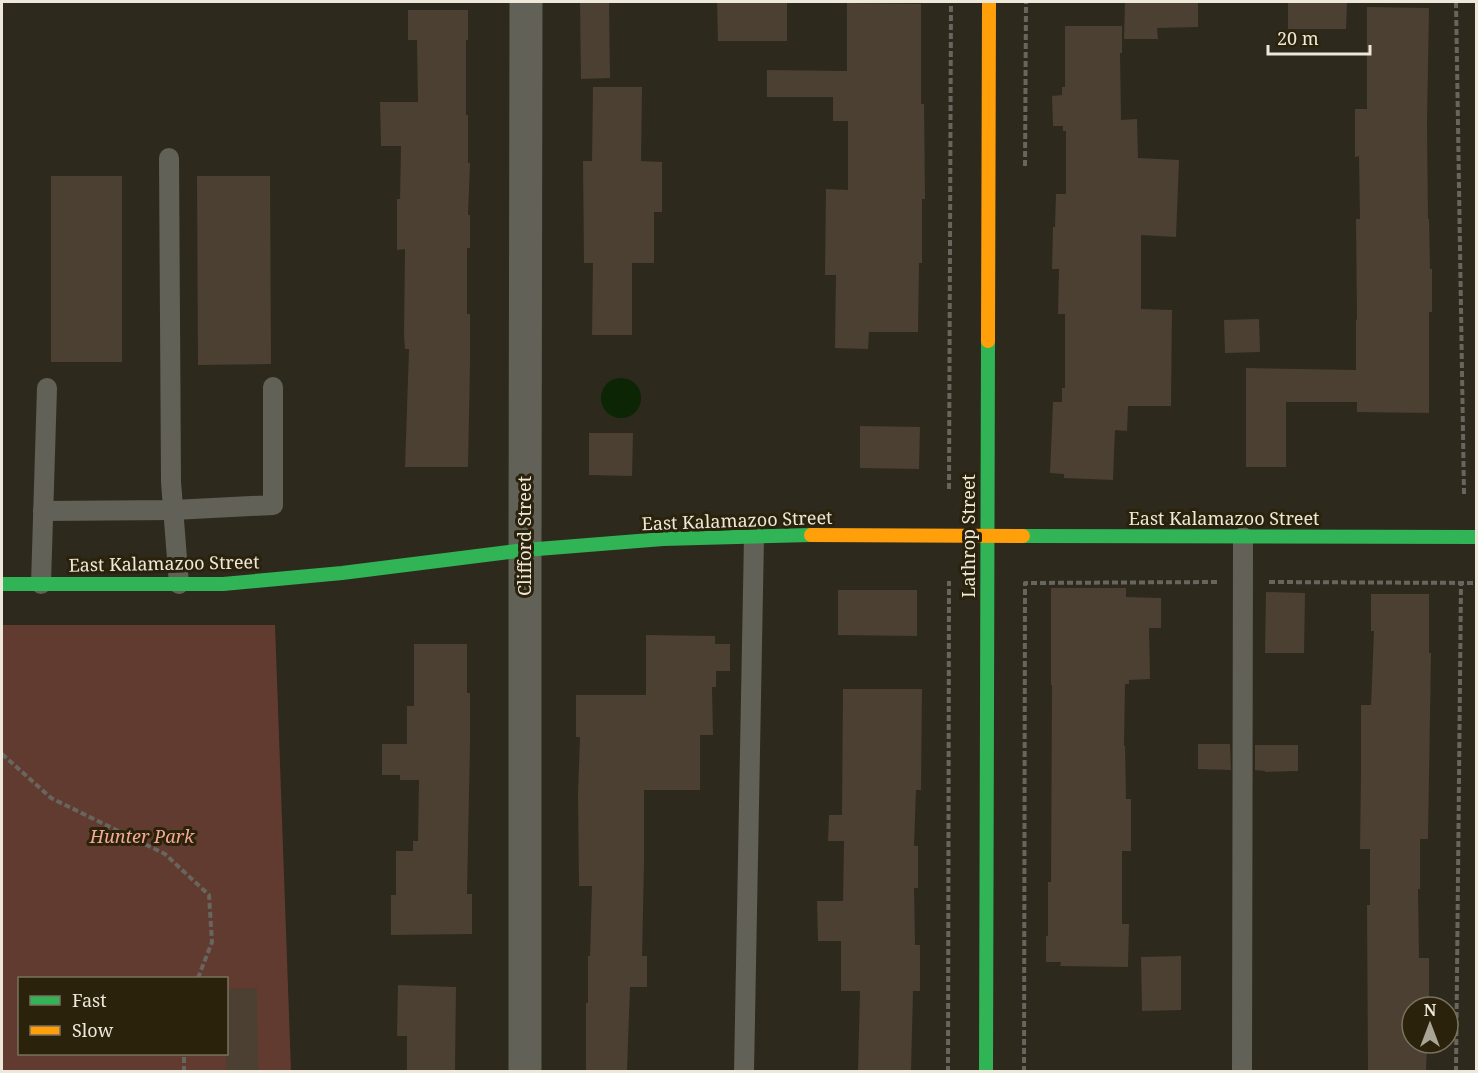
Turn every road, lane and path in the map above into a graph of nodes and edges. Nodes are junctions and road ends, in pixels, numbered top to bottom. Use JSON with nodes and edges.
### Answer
{"nodes":[{"id":1,"x":526,"y":2,"type":"edge"},
{"id":2,"x":951,"y":2,"type":"edge"},
{"id":3,"x":989,"y":2,"type":"edge"},
{"id":4,"x":1456,"y":2,"type":"edge"},
{"id":5,"x":169,"y":158,"type":"dead end"},
{"id":6,"x":273,"y":387,"type":"dead end"},
{"id":7,"x":47,"y":388,"type":"dead end"},
{"id":8,"x":949,"y":489,"type":"dead end"},
{"id":9,"x":1464,"y":494,"type":"dead end"},
{"id":10,"x":173,"y":510,"type":"junction"},
{"id":11,"x":43,"y":511,"type":"junction"},
{"id":12,"x":987,"y":535,"type":"junction"},
{"id":13,"x":754,"y":537,"type":"junction"},
{"id":14,"x":1243,"y":537,"type":"junction"},
{"id":15,"x":1476,"y":537,"type":"edge"},
{"id":16,"x":525,"y":550,"type":"junction"},
{"id":17,"x":949,"y":581,"type":"dead end"},
{"id":18,"x":1025,"y":583,"type":"dead end"},
{"id":19,"x":1461,"y":583,"type":"dead end"},
{"id":20,"x":2,"y":584,"type":"edge"},
{"id":21,"x":41,"y":584,"type":"junction"},
{"id":22,"x":179,"y":584,"type":"junction"},
{"id":23,"x":2,"y":754,"type":"edge"},
{"id":24,"x":198,"y":977,"type":"edge"},
{"id":25,"x":184,"y":1055,"type":"edge"},
{"id":26,"x":184,"y":1071,"type":"edge"},
{"id":27,"x":525,"y":1071,"type":"edge"},
{"id":28,"x":744,"y":1071,"type":"edge"},
{"id":29,"x":948,"y":1071,"type":"edge"},
{"id":30,"x":986,"y":1071,"type":"edge"},
{"id":31,"x":1024,"y":1071,"type":"edge"},
{"id":32,"x":1242,"y":1071,"type":"edge"},
{"id":33,"x":1456,"y":1071,"type":"edge"}],
"edges":[{"from":1,"to":16,"type":"street","name":"Clifford Street"},
{"from":2,"to":8,"type":"path"},
{"from":3,"to":12,"type":"street","name":"Lathrop Street"},
{"from":4,"to":9,"type":"path"},
{"from":5,"to":10,"type":"lane"},
{"from":6,"to":10,"type":"lane"},
{"from":7,"to":11,"type":"lane"},
{"from":10,"to":11,"type":"lane"},
{"from":10,"to":22,"type":"lane"},
{"from":11,"to":21,"type":"lane"},
{"from":12,"to":13,"type":"street","name":"East Kalamazoo Street"},
{"from":12,"to":14,"type":"street","name":"East Kalamazoo Street"},
{"from":12,"to":30,"type":"street","name":"Lathrop Street"},
{"from":13,"to":16,"type":"street","name":"East Kalamazoo Street"},
{"from":13,"to":28,"type":"lane"},
{"from":14,"to":15,"type":"street","name":"East Kalamazoo Street"},
{"from":14,"to":32,"type":"lane"},
{"from":16,"to":22,"type":"street","name":"East Kalamazoo Street"},
{"from":16,"to":27,"type":"street","name":"Clifford Street"},
{"from":17,"to":29,"type":"path"},
{"from":18,"to":31,"type":"path"},
{"from":19,"to":33,"type":"path"},
{"from":20,"to":21,"type":"street","name":"East Kalamazoo Street"},
{"from":21,"to":22,"type":"street","name":"East Kalamazoo Street"},
{"from":23,"to":24,"type":"path"},
{"from":25,"to":26,"type":"path"}]}
